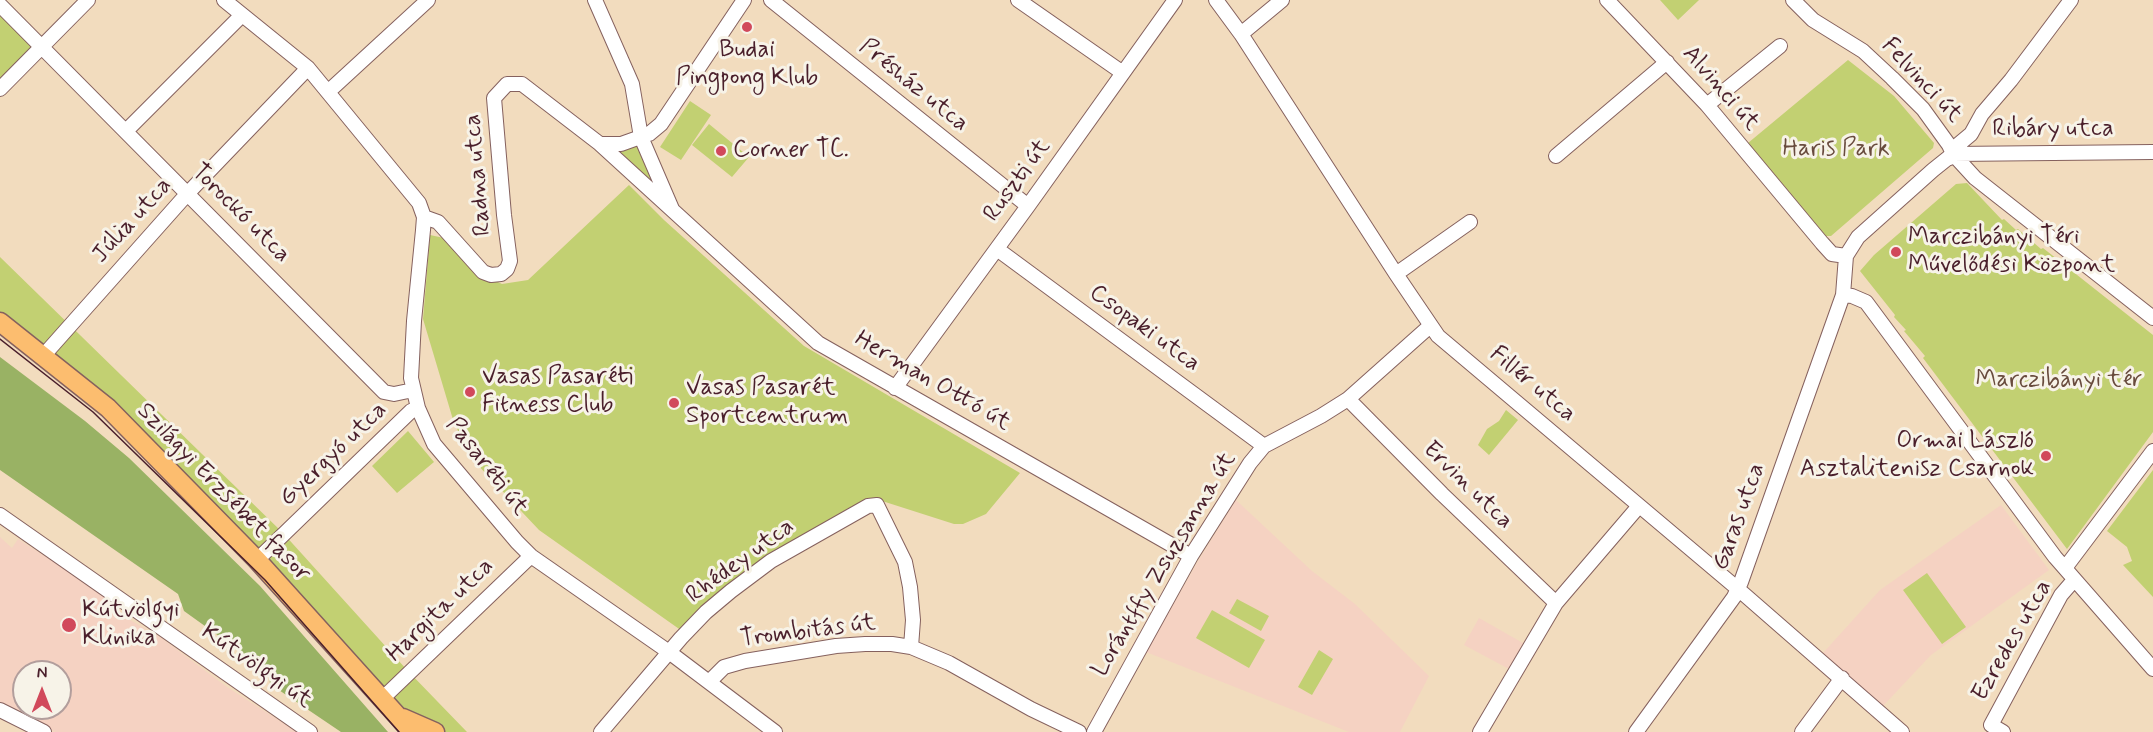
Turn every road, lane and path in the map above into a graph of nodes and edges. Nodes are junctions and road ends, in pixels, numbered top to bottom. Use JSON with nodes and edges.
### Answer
{"nodes":[{"id":1,"x":88,"y":0,"type":"edge"},
{"id":2,"x":224,"y":0,"type":"edge"},
{"id":3,"x":428,"y":0,"type":"edge"},
{"id":4,"x":595,"y":0,"type":"edge"},
{"id":5,"x":744,"y":0,"type":"edge"},
{"id":6,"x":771,"y":0,"type":"edge"},
{"id":7,"x":1018,"y":0,"type":"edge"},
{"id":8,"x":1175,"y":0,"type":"edge"},
{"id":9,"x":1216,"y":0,"type":"edge"},
{"id":10,"x":1282,"y":0,"type":"edge"},
{"id":11,"x":1607,"y":0,"type":"edge"},
{"id":12,"x":1793,"y":0,"type":"edge"},
{"id":13,"x":2071,"y":0,"type":"edge"},
{"id":14,"x":0,"y":5,"type":"edge"},
{"id":15,"x":242,"y":15,"type":"junction"},
{"id":16,"x":1241,"y":34,"type":"junction"},
{"id":17,"x":1779,"y":46,"type":"dead end"},
{"id":18,"x":41,"y":47,"type":"junction"},
{"id":19,"x":1667,"y":62,"type":"junction"},
{"id":20,"x":308,"y":68,"type":"junction"},
{"id":21,"x":1123,"y":73,"type":"junction"},
{"id":22,"x":0,"y":89,"type":"edge"},
{"id":23,"x":328,"y":91,"type":"junction"},
{"id":24,"x":1707,"y":105,"type":"junction"},
{"id":25,"x":126,"y":131,"type":"junction"},
{"id":26,"x":640,"y":137,"type":"junction"},
{"id":27,"x":600,"y":144,"type":"junction"},
{"id":28,"x":2153,"y":152,"type":"edge"},
{"id":29,"x":1953,"y":154,"type":"junction"},
{"id":30,"x":1556,"y":156,"type":"dead end"},
{"id":31,"x":633,"y":176,"type":"joint"},
{"id":32,"x":188,"y":193,"type":"junction"},
{"id":33,"x":1028,"y":206,"type":"junction"},
{"id":34,"x":674,"y":214,"type":"junction"},
{"id":35,"x":1470,"y":222,"type":"dead end"},
{"id":36,"x":424,"y":224,"type":"junction"},
{"id":37,"x":998,"y":249,"type":"junction"},
{"id":38,"x":1846,"y":256,"type":"junction"},
{"id":39,"x":1396,"y":274,"type":"junction"},
{"id":40,"x":1843,"y":295,"type":"junction"},
{"id":41,"x":2153,"y":318,"type":"edge"},
{"id":42,"x":0,"y":322,"type":"edge"},
{"id":43,"x":1430,"y":326,"type":"junction"},
{"id":44,"x":44,"y":355,"type":"junction"},
{"id":45,"x":895,"y":388,"type":"junction"},
{"id":46,"x":413,"y":390,"type":"junction"},
{"id":47,"x":1348,"y":399,"type":"junction"},
{"id":48,"x":418,"y":408,"type":"junction"},
{"id":49,"x":1264,"y":446,"type":"junction"},
{"id":50,"x":2153,"y":451,"type":"edge"},
{"id":51,"x":1639,"y":506,"type":"junction"},
{"id":52,"x":0,"y":515,"type":"edge"},
{"id":53,"x":531,"y":556,"type":"junction"},
{"id":54,"x":1191,"y":556,"type":"junction"},
{"id":55,"x":257,"y":560,"type":"junction"},
{"id":56,"x":2065,"y":568,"type":"junction"},
{"id":57,"x":2074,"y":580,"type":"junction"},
{"id":58,"x":1738,"y":589,"type":"junction"},
{"id":59,"x":1556,"y":603,"type":"junction"},
{"id":60,"x":911,"y":647,"type":"junction"},
{"id":61,"x":669,"y":652,"type":"junction"},
{"id":62,"x":2153,"y":669,"type":"edge"},
{"id":63,"x":1842,"y":678,"type":"junction"},
{"id":64,"x":709,"y":682,"type":"junction"},
{"id":65,"x":383,"y":698,"type":"junction"},
{"id":66,"x":0,"y":710,"type":"edge"},
{"id":67,"x":396,"y":714,"type":"junction"},
{"id":68,"x":44,"y":732,"type":"edge"},
{"id":69,"x":310,"y":732,"type":"edge"},
{"id":70,"x":412,"y":732,"type":"edge"},
{"id":71,"x":435,"y":732,"type":"edge"},
{"id":72,"x":601,"y":732,"type":"edge"},
{"id":73,"x":775,"y":732,"type":"edge"},
{"id":74,"x":1078,"y":732,"type":"edge"},
{"id":75,"x":1094,"y":732,"type":"edge"},
{"id":76,"x":1480,"y":732,"type":"edge"},
{"id":77,"x":1636,"y":732,"type":"edge"},
{"id":78,"x":1802,"y":732,"type":"edge"},
{"id":79,"x":1902,"y":732,"type":"edge"},
{"id":80,"x":2003,"y":732,"type":"edge"}],
"edges":[{"from":1,"to":18,"type":"street"},
{"from":2,"to":15,"type":"street"},
{"from":3,"to":23,"type":"street"},
{"from":4,"to":26,"type":"street","name":"Herman Ottó út"},
{"from":5,"to":26,"type":"street"},
{"from":6,"to":33,"type":"street","name":"Présház utca"},
{"from":7,"to":21,"type":"street"},
{"from":8,"to":21,"type":"street","name":"Ruszti út"},
{"from":9,"to":16,"type":"street","name":"Fillér utca"},
{"from":10,"to":16,"type":"street"},
{"from":11,"to":19,"type":"street","name":"Alvinci út"},
{"from":12,"to":29,"type":"street","name":"Felvinci út"},
{"from":13,"to":29,"type":"street"},
{"from":14,"to":18,"type":"street","name":"Torockó utca"},
{"from":15,"to":20,"type":"street"},
{"from":15,"to":25,"type":"street"},
{"from":16,"to":39,"type":"street","name":"Fillér utca"},
{"from":17,"to":24,"type":"street"},
{"from":18,"to":22,"type":"street"},
{"from":18,"to":25,"type":"street","name":"Torockó utca"},
{"from":19,"to":24,"type":"street","name":"Alvinci út"},
{"from":19,"to":30,"type":"street"},
{"from":20,"to":23,"type":"street"},
{"from":20,"to":32,"type":"street","name":"Júlia utca"},
{"from":21,"to":33,"type":"street","name":"Ruszti út"},
{"from":23,"to":36,"type":"street"},
{"from":24,"to":38,"type":"street","name":"Alvinci út"},
{"from":25,"to":32,"type":"street","name":"Torockó utca"},
{"from":26,"to":27,"type":"street"},
{"from":26,"to":34,"type":"street","name":"Herman Ottó út"},
{"from":27,"to":31,"type":"street","name":"Radna utca"},
{"from":27,"to":36,"type":"street","name":"Radna utca"},
{"from":28,"to":29,"type":"street","name":"Ribáry utca"},
{"from":29,"to":38,"type":"street"},
{"from":29,"to":41,"type":"street"},
{"from":31,"to":34,"type":"street","name":"Herman Ottó út"},
{"from":32,"to":44,"type":"street","name":"Júlia utca"},
{"from":32,"to":46,"type":"street","name":"Torockó utca"},
{"from":33,"to":37,"type":"street","name":"Ruszti út"},
{"from":34,"to":45,"type":"street","name":"Herman Ottó út"},
{"from":35,"to":39,"type":"street"},
{"from":36,"to":46,"type":"street","name":"Pasaréti út"},
{"from":37,"to":45,"type":"street","name":"Ruszti út"},
{"from":37,"to":49,"type":"street","name":"Csopaki utca"},
{"from":38,"to":40,"type":"street"},
{"from":39,"to":43,"type":"street","name":"Fillér utca"},
{"from":40,"to":56,"type":"street"},
{"from":40,"to":58,"type":"street","name":"Garas utca"},
{"from":42,"to":44,"type":"main road","name":"Szilágyi Erzsébet fasor"},
{"from":43,"to":47,"type":"street","name":"Lorántffy Zsuzsanna út"},
{"from":43,"to":51,"type":"street","name":"Fillér utca"},
{"from":44,"to":55,"type":"main road","name":"Szilágyi Erzsébet fasor"},
{"from":45,"to":54,"type":"street","name":"Herman Ottó út"},
{"from":46,"to":48,"type":"street","name":"Pasaréti út"},
{"from":47,"to":49,"type":"street","name":"Lorántffy Zsuzsanna út"},
{"from":47,"to":59,"type":"street","name":"Ervin utca"},
{"from":48,"to":53,"type":"street","name":"Pasaréti út"},
{"from":48,"to":55,"type":"street","name":"Gyergyó utca"},
{"from":49,"to":54,"type":"street","name":"Lorántffy Zsuzsanna út"},
{"from":50,"to":56,"type":"street"},
{"from":51,"to":58,"type":"street","name":"Fillér utca"},
{"from":51,"to":59,"type":"street"},
{"from":52,"to":69,"type":"street","name":"Kútvölgyi út"},
{"from":53,"to":61,"type":"street","name":"Pasaréti út"},
{"from":53,"to":65,"type":"street","name":"Hargita utca"},
{"from":54,"to":75,"type":"street","name":"Lorántffy Zsuzsanna út"},
{"from":55,"to":65,"type":"main road","name":"Szilágyi Erzsébet fasor"},
{"from":56,"to":57,"type":"street"},
{"from":57,"to":62,"type":"street"},
{"from":57,"to":80,"type":"street","name":"Ezredes utca"},
{"from":58,"to":63,"type":"street","name":"Fillér utca"},
{"from":58,"to":77,"type":"street","name":"Garas utca"},
{"from":59,"to":76,"type":"street"},
{"from":60,"to":61,"type":"street","name":"Rhédey utca"},
{"from":60,"to":64,"type":"street","name":"Trombitás út"},
{"from":60,"to":74,"type":"street","name":"Trombitás út"},
{"from":61,"to":64,"type":"street","name":"Pasaréti út"},
{"from":61,"to":72,"type":"street","name":"Rhédey utca"},
{"from":63,"to":78,"type":"street"},
{"from":63,"to":79,"type":"street","name":"Fillér utca"},
{"from":64,"to":73,"type":"street","name":"Pasaréti út"},
{"from":65,"to":67,"type":"main road","name":"Szilágyi Erzsébet fasor"},
{"from":66,"to":68,"type":"street"},
{"from":67,"to":70,"type":"main road","name":"Szilágyi Erzsébet fasor"},
{"from":67,"to":71,"type":"main road","name":"Szilágyi Erzsébet fasor"}]}
